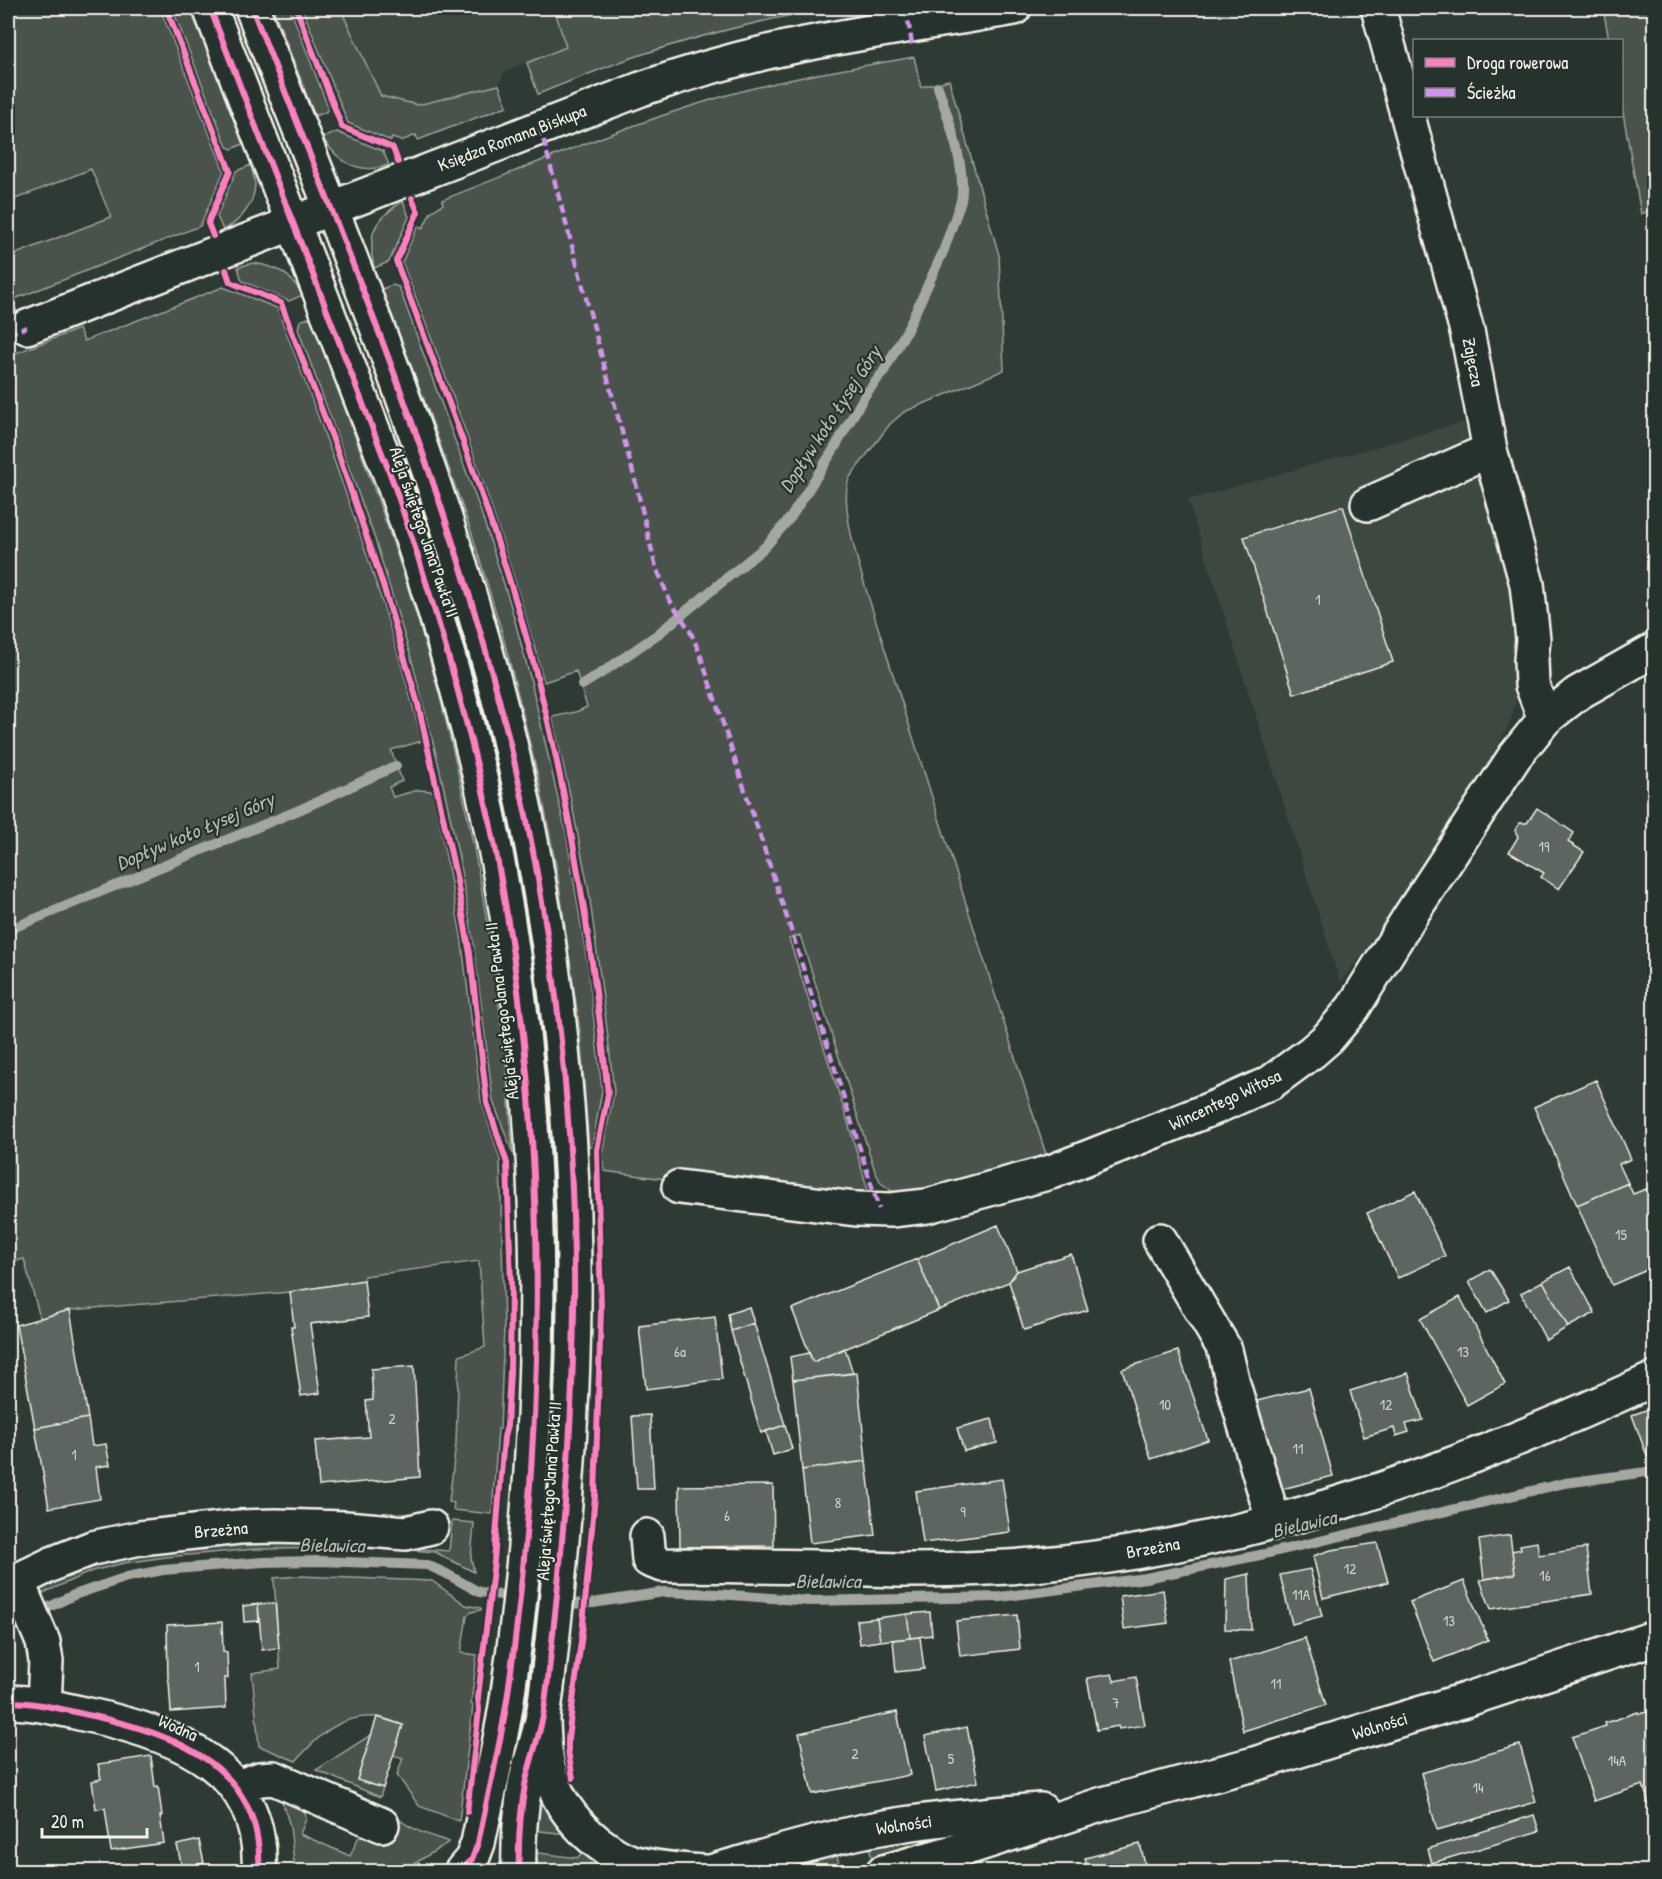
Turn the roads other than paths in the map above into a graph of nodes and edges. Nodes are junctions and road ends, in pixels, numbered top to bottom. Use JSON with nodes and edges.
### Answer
{"nodes":[{"id":1,"x":210,"y":8,"type":"edge"},
{"id":2,"x":252,"y":8,"type":"edge"},
{"id":3,"x":1004,"y":8,"type":"edge"},
{"id":4,"x":1378,"y":8,"type":"edge"},
{"id":5,"x":332,"y":208,"type":"junction"},
{"id":6,"x":293,"y":222,"type":"junction"},
{"id":7,"x":27,"y":327,"type":"dead end"},
{"id":8,"x":1490,"y":450,"type":"junction"},
{"id":9,"x":1368,"y":504,"type":"dead end"},
{"id":10,"x":1654,"y":650,"type":"edge"},
{"id":11,"x":1545,"y":718,"type":"junction"},
{"id":12,"x":679,"y":1187,"type":"dead end"},
{"id":13,"x":1160,"y":1240,"type":"dead end"},
{"id":14,"x":1654,"y":1379,"type":"edge"},
{"id":15,"x":1274,"y":1523,"type":"junction"},
{"id":16,"x":431,"y":1527,"type":"dead end"},
{"id":17,"x":647,"y":1536,"type":"dead end"},
{"id":18,"x":22,"y":1599,"type":"edge"},
{"id":19,"x":1654,"y":1638,"type":"edge"},
{"id":20,"x":8,"y":1702,"type":"edge"},
{"id":21,"x":44,"y":1705,"type":"junction"},
{"id":22,"x":543,"y":1716,"type":"junction"},
{"id":23,"x":237,"y":1787,"type":"junction"},
{"id":24,"x":1103,"y":1804,"type":"junction"},
{"id":25,"x":382,"y":1825,"type":"dead end"},
{"id":26,"x":259,"y":1872,"type":"edge"},
{"id":27,"x":462,"y":1872,"type":"edge"},
{"id":28,"x":519,"y":1872,"type":"edge"},
{"id":29,"x":704,"y":1872,"type":"edge"},
{"id":30,"x":710,"y":1872,"type":"edge"},
{"id":31,"x":883,"y":1872,"type":"edge"}],
"edges":[{"from":1,"to":6,"type":"street","name":"Aleja świętego Jana Pawła II"},
{"from":2,"to":5,"type":"street","name":"Aleja świętego Jana Pawła II"},
{"from":3,"to":5,"type":"street","name":"Księdza Romana Biskupa"},
{"from":4,"to":8,"type":"street","name":"Zajęcza"},
{"from":5,"to":6,"type":"street","name":"Księdza Romana Biskupa"},
{"from":5,"to":22,"type":"street","name":"Aleja świętego Jana Pawła II"},
{"from":6,"to":7,"type":"street","name":"Księdza Romana Biskupa"},
{"from":6,"to":27,"type":"street","name":"Aleja świętego Jana Pawła II"},
{"from":8,"to":9,"type":"street"},
{"from":8,"to":11,"type":"street","name":"Zajęcza"},
{"from":10,"to":11,"type":"street","name":"Wincentego Witosa"},
{"from":11,"to":12,"type":"street","name":"Wincentego Witosa"},
{"from":13,"to":15,"type":"street"},
{"from":14,"to":15,"type":"street","name":"Brzeżna"},
{"from":15,"to":17,"type":"street","name":"Brzeżna"},
{"from":16,"to":18,"type":"street","name":"Brzeżna"},
{"from":18,"to":21,"type":"street"},
{"from":19,"to":24,"type":"street","name":"Wolności"},
{"from":20,"to":21,"type":"street","name":"Wodna"},
{"from":21,"to":23,"type":"street","name":"Wodna"},
{"from":22,"to":28,"type":"street","name":"Aleja świętego Jana Pawła II"},
{"from":22,"to":29,"type":"street"},
{"from":23,"to":25,"type":"street"},
{"from":23,"to":26,"type":"street","name":"Wodna"},
{"from":24,"to":30,"type":"street","name":"Wolności"},
{"from":24,"to":31,"type":"street","name":"Wolności"}]}
